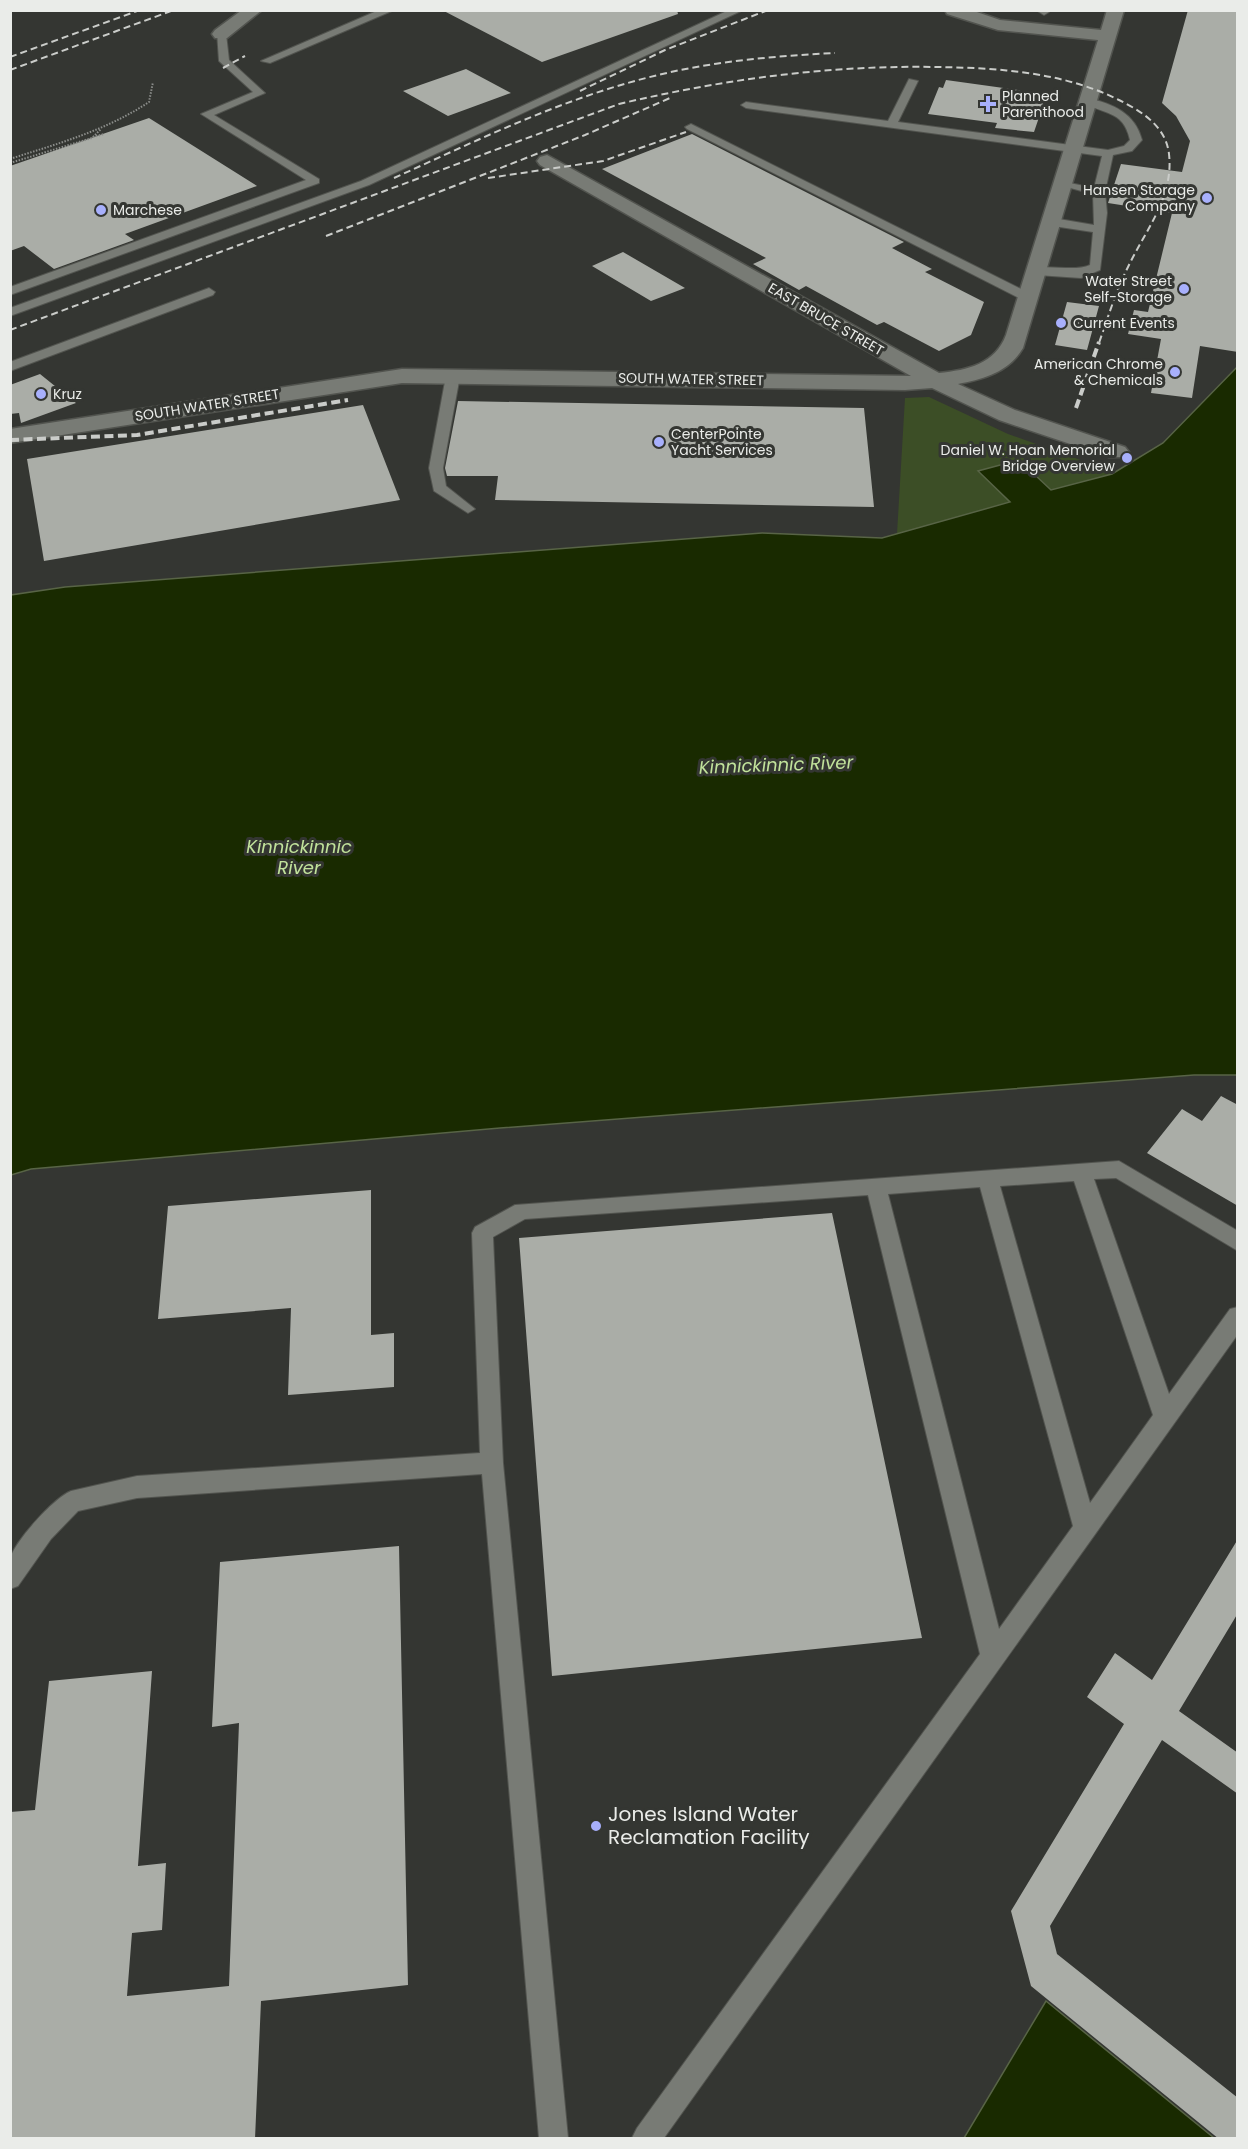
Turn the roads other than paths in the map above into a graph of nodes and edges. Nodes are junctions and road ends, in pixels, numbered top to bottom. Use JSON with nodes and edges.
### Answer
{"nodes":[{"id":1,"x":254,"y":10,"type":"edge"},
{"id":2,"x":389,"y":10,"type":"edge"},
{"id":3,"x":719,"y":10,"type":"edge"},
{"id":4,"x":738,"y":10,"type":"edge"},
{"id":5,"x":953,"y":10,"type":"edge"},
{"id":6,"x":1116,"y":10,"type":"edge"},
{"id":7,"x":669,"y":29,"type":"dead end"},
{"id":8,"x":221,"y":34,"type":"joint"},
{"id":9,"x":1108,"y":36,"type":"junction"},
{"id":10,"x":266,"y":61,"type":"dead end"},
{"id":11,"x":913,"y":81,"type":"dead end"},
{"id":12,"x":1088,"y":101,"type":"junction"},
{"id":13,"x":746,"y":105,"type":"dead end"},
{"id":14,"x":892,"y":124,"type":"junction"},
{"id":15,"x":691,"y":127,"type":"dead end"},
{"id":16,"x":1077,"y":148,"type":"junction"},
{"id":17,"x":1108,"y":153,"type":"junction"},
{"id":18,"x":547,"y":161,"type":"dead end"},
{"id":19,"x":1065,"y":185,"type":"junction"},
{"id":20,"x":1099,"y":192,"type":"junction"},
{"id":21,"x":1053,"y":222,"type":"junction"},
{"id":22,"x":1099,"y":229,"type":"junction"},
{"id":23,"x":1037,"y":271,"type":"junction"},
{"id":24,"x":10,"y":291,"type":"edge"},
{"id":25,"x":209,"y":292,"type":"dead end"},
{"id":26,"x":1029,"y":298,"type":"junction"},
{"id":27,"x":10,"y":312,"type":"edge"},
{"id":28,"x":10,"y":367,"type":"edge"},
{"id":29,"x":453,"y":376,"type":"junction"},
{"id":30,"x":934,"y":380,"type":"junction"},
{"id":31,"x":10,"y":436,"type":"edge"},
{"id":32,"x":1117,"y":452,"type":"dead end"},
{"id":33,"x":468,"y":509,"type":"dead end"},
{"id":34,"x":1081,"y":1171,"type":"junction"},
{"id":35,"x":988,"y":1178,"type":"junction"},
{"id":36,"x":876,"y":1186,"type":"junction"},
{"id":37,"x":1238,"y":1242,"type":"edge"},
{"id":38,"x":1238,"y":1316,"type":"edge"},
{"id":39,"x":1165,"y":1416,"type":"junction"},
{"id":40,"x":492,"y":1463,"type":"junction"},
{"id":41,"x":1085,"y":1528,"type":"junction"},
{"id":42,"x":10,"y":1578,"type":"edge"},
{"id":43,"x":993,"y":1655,"type":"junction"},
{"id":44,"x":554,"y":2139,"type":"edge"},
{"id":45,"x":647,"y":2139,"type":"edge"}],
"edges":[{"from":1,"to":8,"type":"street"},
{"from":2,"to":10,"type":"lane"},
{"from":3,"to":7,"type":"lane"},
{"from":4,"to":27,"type":"lane"},
{"from":5,"to":9,"type":"street"},
{"from":6,"to":9,"type":"street","name":"SOUTH WATER STREET"},
{"from":8,"to":24,"type":"lane"},
{"from":9,"to":12,"type":"street","name":"SOUTH WATER STREET"},
{"from":11,"to":14,"type":"lane"},
{"from":12,"to":16,"type":"street","name":"SOUTH WATER STREET"},
{"from":12,"to":17,"type":"lane"},
{"from":13,"to":14,"type":"lane"},
{"from":14,"to":16,"type":"lane"},
{"from":15,"to":26,"type":"lane"},
{"from":16,"to":17,"type":"lane"},
{"from":16,"to":19,"type":"street","name":"SOUTH WATER STREET"},
{"from":17,"to":20,"type":"lane"},
{"from":18,"to":30,"type":"street","name":"EAST BRUCE STREET"},
{"from":19,"to":20,"type":"lane"},
{"from":19,"to":21,"type":"street","name":"SOUTH WATER STREET"},
{"from":20,"to":22,"type":"lane"},
{"from":21,"to":22,"type":"lane"},
{"from":21,"to":23,"type":"street","name":"SOUTH WATER STREET"},
{"from":22,"to":23,"type":"lane"},
{"from":23,"to":26,"type":"street","name":"SOUTH WATER STREET"},
{"from":25,"to":28,"type":"lane"},
{"from":26,"to":30,"type":"street","name":"SOUTH WATER STREET"},
{"from":29,"to":30,"type":"street","name":"SOUTH WATER STREET"},
{"from":29,"to":31,"type":"street","name":"SOUTH WATER STREET"},
{"from":29,"to":33,"type":"lane"},
{"from":30,"to":32,"type":"street","name":"EAST BRUCE STREET"},
{"from":34,"to":35,"type":"lane"},
{"from":34,"to":37,"type":"lane"},
{"from":34,"to":39,"type":"lane"},
{"from":35,"to":36,"type":"lane"},
{"from":35,"to":41,"type":"lane"},
{"from":36,"to":40,"type":"lane"},
{"from":36,"to":43,"type":"lane"},
{"from":38,"to":39,"type":"lane"},
{"from":39,"to":41,"type":"lane"},
{"from":40,"to":42,"type":"lane"},
{"from":40,"to":44,"type":"lane"},
{"from":41,"to":43,"type":"lane"},
{"from":43,"to":45,"type":"lane"}]}
